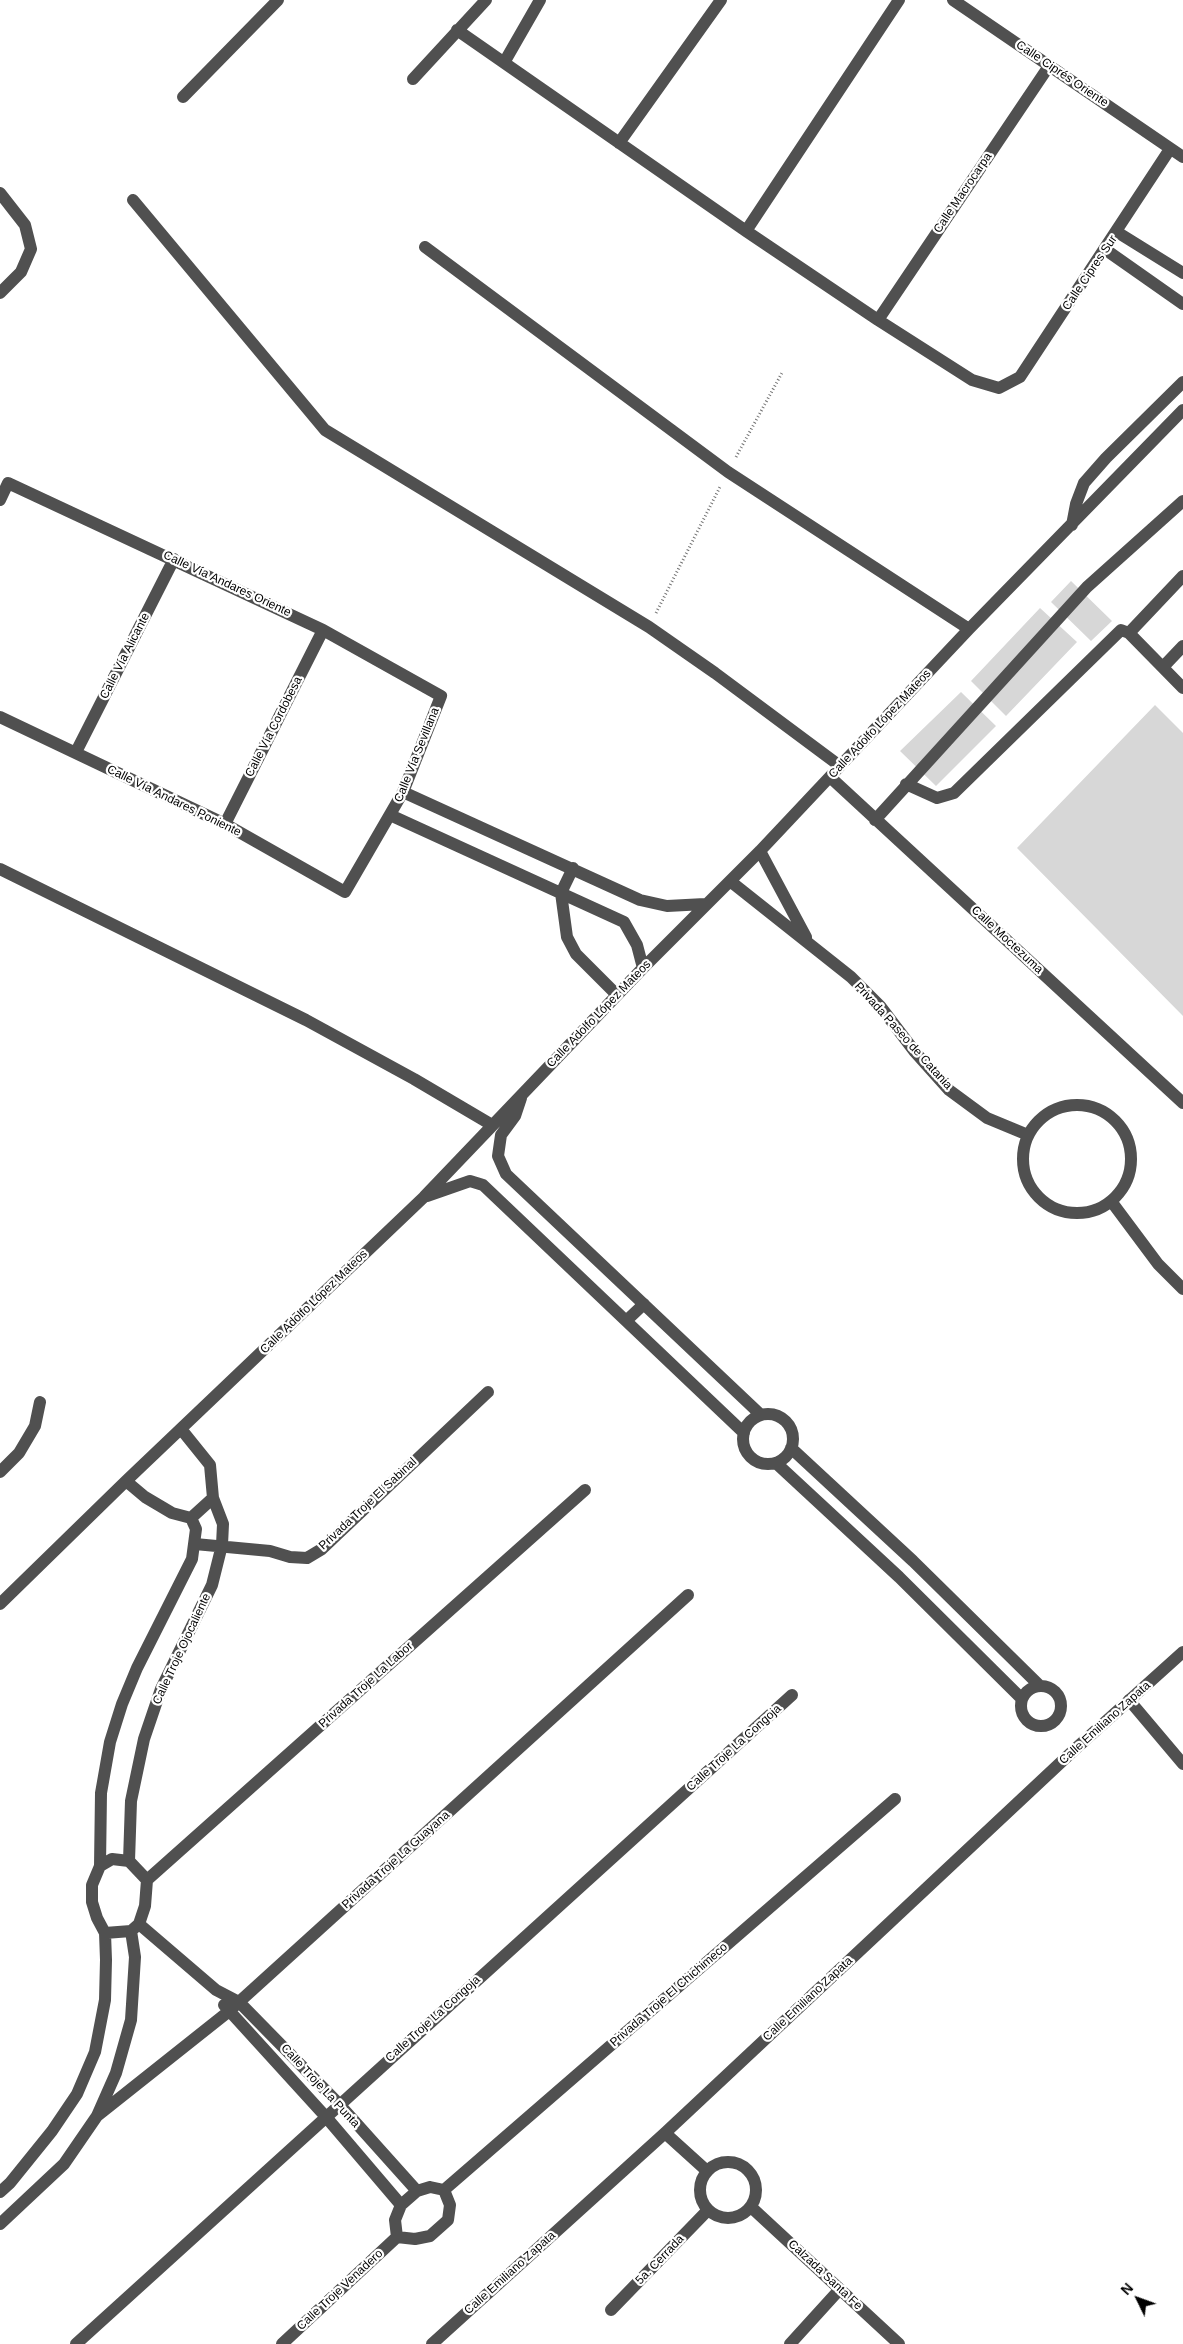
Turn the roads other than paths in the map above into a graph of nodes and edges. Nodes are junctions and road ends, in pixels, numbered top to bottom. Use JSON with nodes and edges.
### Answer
{"nodes":[{"id":1,"x":278,"y":0,"type":"edge"},
{"id":2,"x":486,"y":0,"type":"edge"},
{"id":3,"x":540,"y":0,"type":"edge"},
{"id":4,"x":721,"y":0,"type":"edge"},
{"id":5,"x":899,"y":0,"type":"edge"},
{"id":6,"x":953,"y":0,"type":"edge"},
{"id":7,"x":458,"y":30,"type":"junction"},
{"id":8,"x":505,"y":61,"type":"junction"},
{"id":9,"x":1049,"y":66,"type":"junction"},
{"id":10,"x":413,"y":79,"type":"dead end"},
{"id":11,"x":183,"y":97,"type":"dead end"},
{"id":12,"x":619,"y":143,"type":"junction"},
{"id":13,"x":1170,"y":149,"type":"junction"},
{"id":14,"x":1183,"y":158,"type":"edge"},
{"id":15,"x":0,"y":193,"type":"edge"},
{"id":16,"x":133,"y":200,"type":"dead end"},
{"id":17,"x":746,"y":231,"type":"junction"},
{"id":18,"x":1117,"y":232,"type":"junction"},
{"id":19,"x":425,"y":247,"type":"dead end"},
{"id":20,"x":1106,"y":250,"type":"junction"},
{"id":21,"x":1183,"y":273,"type":"edge"},
{"id":22,"x":0,"y":293,"type":"edge"},
{"id":23,"x":1183,"y":304,"type":"edge"},
{"id":24,"x":878,"y":320,"type":"junction"},
{"id":25,"x":1183,"y":382,"type":"edge"},
{"id":26,"x":1183,"y":410,"type":"edge"},
{"id":27,"x":0,"y":500,"type":"edge"},
{"id":28,"x":1183,"y":501,"type":"edge"},
{"id":29,"x":1071,"y":526,"type":"junction"},
{"id":30,"x":174,"y":559,"type":"junction"},
{"id":31,"x":1183,"y":576,"type":"edge"},
{"id":32,"x":969,"y":629,"type":"junction"},
{"id":33,"x":323,"y":630,"type":"junction"},
{"id":34,"x":1129,"y":633,"type":"junction"},
{"id":35,"x":1183,"y":646,"type":"edge"},
{"id":36,"x":1163,"y":667,"type":"junction"},
{"id":37,"x":1183,"y":688,"type":"edge"},
{"id":38,"x":441,"y":696,"type":"joint"},
{"id":39,"x":0,"y":717,"type":"edge"},
{"id":40,"x":76,"y":752,"type":"junction"},
{"id":41,"x":840,"y":766,"type":"junction"},
{"id":42,"x":830,"y":777,"type":"junction"},
{"id":43,"x":906,"y":784,"type":"junction"},
{"id":44,"x":403,"y":792,"type":"junction"},
{"id":45,"x":390,"y":816,"type":"junction"},
{"id":46,"x":876,"y":820,"type":"junction"},
{"id":47,"x":225,"y":824,"type":"junction"},
{"id":48,"x":760,"y":851,"type":"junction"},
{"id":49,"x":573,"y":868,"type":"junction"},
{"id":50,"x":0,"y":869,"type":"edge"},
{"id":51,"x":730,"y":882,"type":"junction"},
{"id":52,"x":344,"y":892,"type":"joint"},
{"id":53,"x":561,"y":893,"type":"junction"},
{"id":54,"x":705,"y":904,"type":"junction"},
{"id":55,"x":810,"y":944,"type":"junction"},
{"id":56,"x":643,"y":968,"type":"junction"},
{"id":57,"x":617,"y":995,"type":"junction"},
{"id":58,"x":522,"y":1094,"type":"junction"},
{"id":59,"x":1183,"y":1103,"type":"edge"},
{"id":60,"x":492,"y":1125,"type":"junction"},
{"id":61,"x":1028,"y":1135,"type":"junction"},
{"id":62,"x":424,"y":1197,"type":"junction"},
{"id":63,"x":1111,"y":1201,"type":"junction"},
{"id":64,"x":1183,"y":1289,"type":"edge"},
{"id":65,"x":644,"y":1304,"type":"junction"},
{"id":66,"x":626,"y":1321,"type":"junction"},
{"id":67,"x":488,"y":1392,"type":"dead end"},
{"id":68,"x":40,"y":1402,"type":"dead end"},
{"id":69,"x":762,"y":1415,"type":"junction"},
{"id":70,"x":181,"y":1429,"type":"junction"},
{"id":71,"x":744,"y":1433,"type":"junction"},
{"id":72,"x":791,"y":1448,"type":"junction"},
{"id":73,"x":776,"y":1463,"type":"junction"},
{"id":74,"x":0,"y":1472,"type":"edge"},
{"id":75,"x":126,"y":1481,"type":"junction"},
{"id":76,"x":586,"y":1490,"type":"dead end"},
{"id":77,"x":213,"y":1498,"type":"junction"},
{"id":78,"x":190,"y":1518,"type":"junction"},
{"id":79,"x":195,"y":1544,"type":"junction"},
{"id":80,"x":222,"y":1545,"type":"junction"},
{"id":81,"x":913,"y":1561,"type":"junction"},
{"id":82,"x":899,"y":1577,"type":"junction"},
{"id":83,"x":688,"y":1595,"type":"dead end"},
{"id":84,"x":0,"y":1604,"type":"edge"},
{"id":85,"x":1183,"y":1652,"type":"edge"},
{"id":86,"x":1039,"y":1685,"type":"junction"},
{"id":87,"x":792,"y":1695,"type":"dead end"},
{"id":88,"x":1022,"y":1699,"type":"junction"},
{"id":89,"x":1129,"y":1700,"type":"junction"},
{"id":90,"x":1183,"y":1764,"type":"edge"},
{"id":91,"x":894,"y":1799,"type":"dead end"},
{"id":92,"x":129,"y":1861,"type":"junction"},
{"id":93,"x":100,"y":1866,"type":"junction"},
{"id":94,"x":147,"y":1880,"type":"junction"},
{"id":95,"x":135,"y":1928,"type":"junction"},
{"id":96,"x":105,"y":1933,"type":"junction"},
{"id":97,"x":216,"y":1990,"type":"junction"},
{"id":98,"x":239,"y":2002,"type":"junction"},
{"id":99,"x":228,"y":2012,"type":"junction"},
{"id":100,"x":338,"y":2104,"type":"junction"},
{"id":101,"x":97,"y":2116,"type":"junction"},
{"id":102,"x":326,"y":2117,"type":"junction"},
{"id":103,"x":665,"y":2133,"type":"junction"},
{"id":104,"x":707,"y":2171,"type":"junction"},
{"id":105,"x":444,"y":2190,"type":"junction"},
{"id":106,"x":417,"y":2191,"type":"junction"},
{"id":107,"x":0,"y":2192,"type":"edge"},
{"id":108,"x":401,"y":2205,"type":"junction"},
{"id":109,"x":751,"y":2207,"type":"junction"},
{"id":110,"x":708,"y":2210,"type":"junction"},
{"id":111,"x":0,"y":2224,"type":"edge"},
{"id":112,"x":397,"y":2237,"type":"junction"},
{"id":113,"x":840,"y":2289,"type":"junction"},
{"id":114,"x":611,"y":2310,"type":"dead end"},
{"id":115,"x":76,"y":2344,"type":"edge"},
{"id":116,"x":282,"y":2344,"type":"edge"},
{"id":117,"x":432,"y":2344,"type":"edge"},
{"id":118,"x":790,"y":2344,"type":"edge"},
{"id":119,"x":900,"y":2344,"type":"edge"}],
"edges":[{"from":1,"to":11,"type":"street"},
{"from":2,"to":7,"type":"street"},
{"from":3,"to":8,"type":"street"},
{"from":4,"to":12,"type":"street"},
{"from":5,"to":17,"type":"street"},
{"from":6,"to":9,"type":"street","name":"Calle Ciprés Oriente"},
{"from":7,"to":8,"type":"street"},
{"from":7,"to":10,"type":"street"},
{"from":8,"to":12,"type":"street"},
{"from":9,"to":13,"type":"street","name":"Calle Ciprés Oriente"},
{"from":9,"to":24,"type":"street","name":"Calle Macrocarpa"},
{"from":12,"to":17,"type":"street"},
{"from":13,"to":14,"type":"street","name":"Calle Ciprés Oriente"},
{"from":13,"to":18,"type":"street","name":"Calle Cipres Sur"},
{"from":15,"to":22,"type":"street"},
{"from":16,"to":41,"type":"street"},
{"from":17,"to":24,"type":"street"},
{"from":18,"to":20,"type":"street","name":"Calle Cipres Sur"},
{"from":18,"to":21,"type":"street"},
{"from":19,"to":32,"type":"street"},
{"from":20,"to":23,"type":"street"},
{"from":20,"to":24,"type":"street","name":"Calle Cipres Sur"},
{"from":25,"to":29,"type":"street"},
{"from":26,"to":29,"type":"street","name":"Calle Adolfo López Mateos"},
{"from":27,"to":30,"type":"street","name":"Calle Vía Andares Oriente"},
{"from":28,"to":43,"type":"street"},
{"from":29,"to":32,"type":"street","name":"Calle Adolfo López Mateos"},
{"from":30,"to":33,"type":"street","name":"Calle Vía Andares Oriente"},
{"from":30,"to":40,"type":"street","name":"Calle Vía Alicante"},
{"from":31,"to":34,"type":"street"},
{"from":32,"to":41,"type":"street","name":"Calle Adolfo López Mateos"},
{"from":33,"to":38,"type":"street","name":"Calle Vía Andares Oriente"},
{"from":33,"to":47,"type":"street","name":"Calle Vía Cordobesa"},
{"from":34,"to":36,"type":"street"},
{"from":34,"to":43,"type":"street"},
{"from":35,"to":36,"type":"street"},
{"from":36,"to":37,"type":"street"},
{"from":38,"to":44,"type":"street","name":"Calle Vía Sevillana"},
{"from":39,"to":40,"type":"street","name":"Calle Vía Andares Poniente"},
{"from":40,"to":47,"type":"street","name":"Calle Vía Andares Poniente"},
{"from":41,"to":42,"type":"street","name":"Calle Adolfo López Mateos"},
{"from":42,"to":46,"type":"street","name":"Calle Moctezuma"},
{"from":42,"to":48,"type":"street","name":"Calle Adolfo López Mateos"},
{"from":43,"to":46,"type":"street"},
{"from":44,"to":45,"type":"street","name":"Calle Vía Sevillana"},
{"from":44,"to":49,"type":"street"},
{"from":45,"to":52,"type":"street","name":"Calle Vía Sevillana"},
{"from":45,"to":53,"type":"street"},
{"from":46,"to":59,"type":"street","name":"Calle Moctezuma"},
{"from":47,"to":52,"type":"street","name":"Calle Vía Andares Poniente"},
{"from":48,"to":51,"type":"street","name":"Calle Adolfo López Mateos"},
{"from":48,"to":55,"type":"street","name":"Privada Paseo de Catania"},
{"from":49,"to":53,"type":"street"},
{"from":49,"to":54,"type":"street"},
{"from":50,"to":60,"type":"street"},
{"from":51,"to":54,"type":"street","name":"Calle Adolfo López Mateos"},
{"from":51,"to":55,"type":"street","name":"Privada Paseo de Catania"},
{"from":53,"to":56,"type":"street"},
{"from":53,"to":57,"type":"street"},
{"from":54,"to":56,"type":"street","name":"Calle Adolfo López Mateos"},
{"from":55,"to":61,"type":"street","name":"Privada Paseo de Catania"},
{"from":56,"to":57,"type":"street","name":"Calle Adolfo López Mateos"},
{"from":57,"to":58,"type":"street","name":"Calle Adolfo López Mateos"},
{"from":58,"to":60,"type":"street","name":"Calle Adolfo López Mateos"},
{"from":58,"to":65,"type":"street"},
{"from":60,"to":62,"type":"street","name":"Calle Adolfo López Mateos"},
{"from":61,"to":63,"type":"street"},
{"from":61,"to":63,"type":"street"},
{"from":62,"to":66,"type":"street"},
{"from":62,"to":70,"type":"street","name":"Calle Adolfo López Mateos"},
{"from":63,"to":64,"type":"street"},
{"from":65,"to":66,"type":"street"},
{"from":65,"to":69,"type":"street"},
{"from":66,"to":71,"type":"street"},
{"from":67,"to":80,"type":"street","name":"Privada Troje El Sabinal"},
{"from":68,"to":74,"type":"street"},
{"from":69,"to":71,"type":"street"},
{"from":69,"to":72,"type":"street"},
{"from":70,"to":75,"type":"street","name":"Calle Adolfo López Mateos"},
{"from":70,"to":77,"type":"street","name":"Calle Troje Ojocaliente"},
{"from":71,"to":73,"type":"street"},
{"from":72,"to":73,"type":"street"},
{"from":72,"to":81,"type":"street"},
{"from":73,"to":82,"type":"street"},
{"from":75,"to":78,"type":"street"},
{"from":75,"to":84,"type":"street","name":"Calle Adolfo López Mateos"},
{"from":76,"to":94,"type":"street","name":"Privada Troje La Labor"},
{"from":77,"to":78,"type":"street"},
{"from":77,"to":80,"type":"street","name":"Calle Troje Ojocaliente"},
{"from":78,"to":79,"type":"street"},
{"from":79,"to":80,"type":"street","name":"Privada Troje El Sabinal"},
{"from":79,"to":93,"type":"street"},
{"from":80,"to":92,"type":"street","name":"Calle Troje Ojocaliente"},
{"from":81,"to":82,"type":"street"},
{"from":81,"to":86,"type":"street"},
{"from":82,"to":88,"type":"street"},
{"from":83,"to":98,"type":"street","name":"Privada Troje La Guayana"},
{"from":85,"to":89,"type":"street","name":"Calle Emiliano Zapata"},
{"from":86,"to":88,"type":"street"},
{"from":86,"to":88,"type":"street"},
{"from":87,"to":100,"type":"street","name":"Calle Troje La Congoja"},
{"from":89,"to":90,"type":"street"},
{"from":89,"to":103,"type":"street","name":"Calle Emiliano Zapata"},
{"from":91,"to":105,"type":"street","name":"Privada Troje El Chichimeco"},
{"from":92,"to":93,"type":"street"},
{"from":92,"to":94,"type":"street"},
{"from":93,"to":96,"type":"street"},
{"from":94,"to":95,"type":"street"},
{"from":95,"to":96,"type":"street"},
{"from":95,"to":97,"type":"street","name":"Calle Troje La Punta"},
{"from":95,"to":101,"type":"street"},
{"from":96,"to":107,"type":"street"},
{"from":97,"to":98,"type":"street","name":"Calle Troje La Punta"},
{"from":97,"to":99,"type":"street","name":"Calle Troje La Punta"},
{"from":98,"to":99,"type":"street","name":"Privada Troje La Guayana"},
{"from":98,"to":100,"type":"street","name":"Calle Troje La Punta"},
{"from":99,"to":101,"type":"street","name":"Privada Troje La Guayana"},
{"from":99,"to":102,"type":"street","name":"Calle Troje La Punta"},
{"from":100,"to":102,"type":"street","name":"Calle Troje La Congoja"},
{"from":100,"to":106,"type":"street","name":"Calle Troje La Punta"},
{"from":101,"to":111,"type":"street"},
{"from":102,"to":108,"type":"street","name":"Calle Troje La Punta"},
{"from":102,"to":115,"type":"street","name":"Calle Troje La Congoja"},
{"from":103,"to":104,"type":"street"},
{"from":103,"to":117,"type":"street","name":"Calle Emiliano Zapata"},
{"from":104,"to":109,"type":"street"},
{"from":104,"to":110,"type":"street"},
{"from":105,"to":106,"type":"street"},
{"from":105,"to":112,"type":"street"},
{"from":106,"to":108,"type":"street"},
{"from":108,"to":112,"type":"street"},
{"from":109,"to":110,"type":"street"},
{"from":109,"to":113,"type":"street","name":"Calzada Santa Fe"},
{"from":110,"to":114,"type":"street","name":"5a. Cerrada"},
{"from":112,"to":116,"type":"street","name":"Calle Troje Venadero"},
{"from":113,"to":118,"type":"street"},
{"from":113,"to":119,"type":"street","name":"Calzada Santa Fe"}]}
